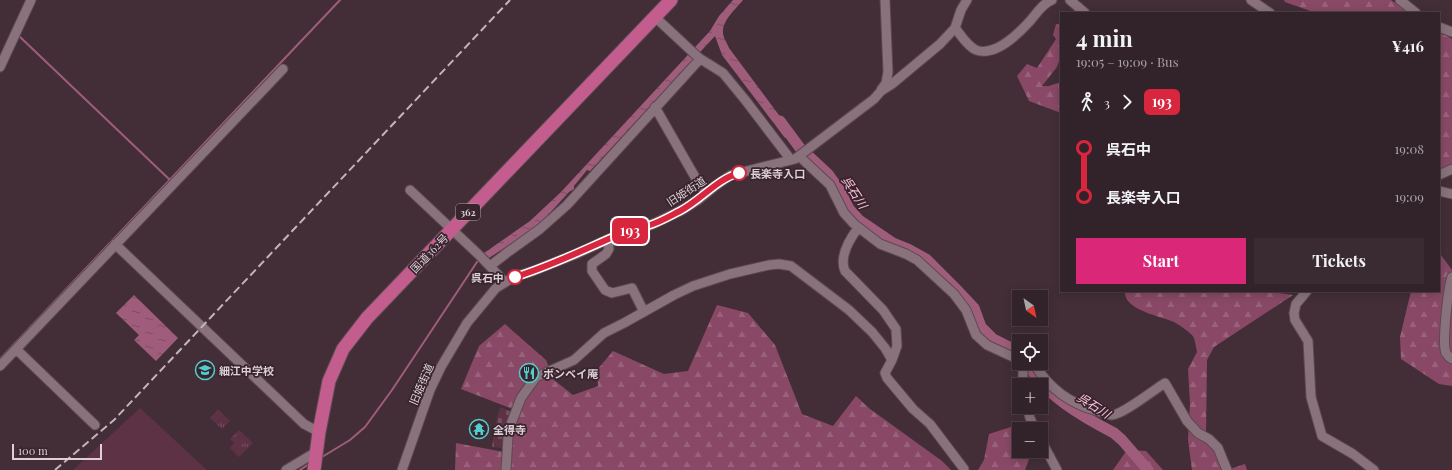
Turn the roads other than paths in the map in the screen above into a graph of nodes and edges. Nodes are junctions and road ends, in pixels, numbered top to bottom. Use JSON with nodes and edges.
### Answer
{"nodes":[{"id":1,"x":31,"y":0,"type":"edge"},
{"id":2,"x":671,"y":0,"type":"edge"},
{"id":3,"x":885,"y":0,"type":"edge"},
{"id":4,"x":967,"y":0,"type":"edge"},
{"id":5,"x":1052,"y":0,"type":"edge"},
{"id":6,"x":1070,"y":0,"type":"edge"},
{"id":7,"x":1251,"y":0,"type":"edge"},
{"id":8,"x":1400,"y":0,"type":"edge"},
{"id":9,"x":1084,"y":12,"type":"edge"},
{"id":10,"x":1269,"y":12,"type":"edge"},
{"id":11,"x":1415,"y":12,"type":"edge"},
{"id":12,"x":655,"y":17,"type":"junction"},
{"id":13,"x":1440,"y":27,"type":"edge"},
{"id":14,"x":955,"y":28,"type":"junction"},
{"id":15,"x":1452,"y":32,"type":"edge"},
{"id":16,"x":699,"y":59,"type":"junction"},
{"id":17,"x":0,"y":67,"type":"edge"},
{"id":18,"x":282,"y":69,"type":"dead end"},
{"id":19,"x":881,"y":91,"type":"junction"},
{"id":20,"x":655,"y":107,"type":"junction"},
{"id":21,"x":800,"y":155,"type":"junction"},
{"id":22,"x":1452,"y":170,"type":"edge"},
{"id":23,"x":1440,"y":175,"type":"edge"},
{"id":24,"x":410,"y":190,"type":"dead end"},
{"id":25,"x":1440,"y":191,"type":"edge"},
{"id":26,"x":707,"y":193,"type":"junction"},
{"id":27,"x":1452,"y":194,"type":"edge"},
{"id":28,"x":858,"y":228,"type":"junction"},
{"id":29,"x":452,"y":229,"type":"junction"},
{"id":30,"x":608,"y":240,"type":"junction"},
{"id":31,"x":115,"y":244,"type":"junction"},
{"id":32,"x":489,"y":265,"type":"junction"},
{"id":33,"x":1452,"y":277,"type":"edge"},
{"id":34,"x":505,"y":282,"type":"junction"},
{"id":35,"x":1307,"y":292,"type":"edge"},
{"id":36,"x":644,"y":312,"type":"junction"},
{"id":37,"x":16,"y":348,"type":"junction"},
{"id":38,"x":1012,"y":356,"type":"edge"},
{"id":39,"x":1452,"y":359,"type":"edge"},
{"id":40,"x":892,"y":360,"type":"junction"},
{"id":41,"x":0,"y":366,"type":"edge"},
{"id":42,"x":1038,"y":370,"type":"edge"},
{"id":43,"x":95,"y":424,"type":"dead end"},
{"id":44,"x":319,"y":432,"type":"junction"},
{"id":45,"x":316,"y":452,"type":"junction"},
{"id":46,"x":1048,"y":454,"type":"edge"},
{"id":47,"x":964,"y":469,"type":"dead end"},
{"id":48,"x":286,"y":470,"type":"edge"},
{"id":49,"x":314,"y":470,"type":"edge"},
{"id":50,"x":402,"y":470,"type":"edge"},
{"id":51,"x":506,"y":470,"type":"edge"},
{"id":52,"x":1056,"y":470,"type":"edge"},
{"id":53,"x":1227,"y":470,"type":"edge"},
{"id":54,"x":1374,"y":470,"type":"edge"}],
"edges":[{"from":1,"to":17,"type":"street"},
{"from":2,"to":12,"type":"highway","name":"国道362号","number":"362"},
{"from":3,"to":19,"type":"street"},
{"from":4,"to":14,"type":"street","name":"旧姫街道"},
{"from":5,"to":14,"type":"street"},
{"from":6,"to":9,"type":"street"},
{"from":7,"to":10,"type":"street"},
{"from":8,"to":11,"type":"street"},
{"from":12,"to":16,"type":"street"},
{"from":12,"to":29,"type":"highway","name":"国道362号","number":"362"},
{"from":13,"to":15,"type":"street"},
{"from":14,"to":19,"type":"street","name":"旧姫街道"},
{"from":16,"to":20,"type":"street"},
{"from":16,"to":21,"type":"street"},
{"from":18,"to":31,"type":"street"},
{"from":19,"to":21,"type":"street","name":"旧姫街道"},
{"from":20,"to":26,"type":"street"},
{"from":20,"to":32,"type":"street"},
{"from":21,"to":26,"type":"street","name":"旧姫街道"},
{"from":21,"to":28,"type":"street"},
{"from":22,"to":23,"type":"street"},
{"from":24,"to":29,"type":"street"},
{"from":25,"to":27,"type":"street"},
{"from":26,"to":30,"type":"street","name":"旧姫街道"},
{"from":28,"to":38,"type":"street"},
{"from":28,"to":40,"type":"street"},
{"from":29,"to":32,"type":"street"},
{"from":29,"to":44,"type":"highway","name":"国道362号","number":"362"},
{"from":30,"to":34,"type":"street","name":"旧姫街道"},
{"from":30,"to":36,"type":"street"},
{"from":31,"to":37,"type":"street"},
{"from":31,"to":44,"type":"street"},
{"from":32,"to":34,"type":"street"},
{"from":33,"to":39,"type":"street"},
{"from":34,"to":50,"type":"street","name":"旧姫街道"},
{"from":35,"to":54,"type":"street"},
{"from":36,"to":40,"type":"street"},
{"from":36,"to":51,"type":"street"},
{"from":37,"to":41,"type":"street"},
{"from":37,"to":43,"type":"street"},
{"from":40,"to":47,"type":"street"},
{"from":42,"to":53,"type":"street"},
{"from":44,"to":45,"type":"highway","name":"国道362号","number":"362"},
{"from":45,"to":48,"type":"street"},
{"from":45,"to":49,"type":"highway","name":"国道362号","number":"362"},
{"from":46,"to":52,"type":"street"}]}
